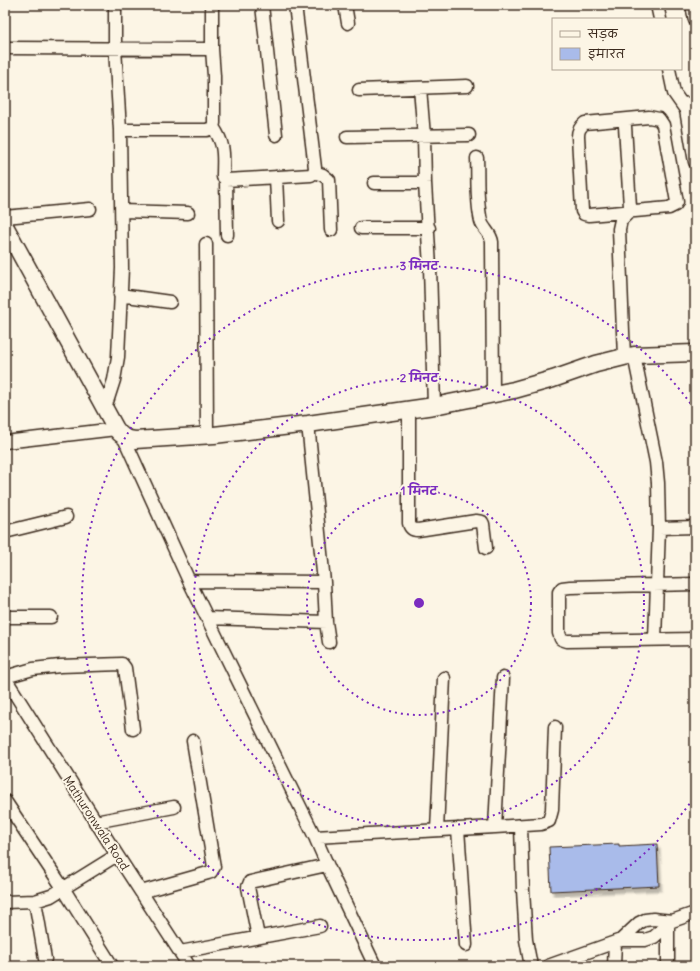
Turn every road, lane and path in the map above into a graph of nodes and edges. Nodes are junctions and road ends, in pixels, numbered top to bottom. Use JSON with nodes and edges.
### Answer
{"nodes":[{"id":1,"x":115,"y":5,"type":"edge"},
{"id":2,"x":212,"y":5,"type":"edge"},
{"id":3,"x":262,"y":5,"type":"edge"},
{"id":4,"x":295,"y":5,"type":"edge"},
{"id":5,"x":345,"y":5,"type":"edge"},
{"id":6,"x":657,"y":5,"type":"edge"},
{"id":7,"x":692,"y":5,"type":"edge"},
{"id":8,"x":660,"y":18,"type":"edge"},
{"id":9,"x":695,"y":20,"type":"edge"},
{"id":10,"x":348,"y":23,"type":"dead end"},
{"id":11,"x":5,"y":48,"type":"edge"},
{"id":12,"x":115,"y":48,"type":"junction"},
{"id":13,"x":212,"y":49,"type":"junction"},
{"id":14,"x":669,"y":70,"type":"edge"},
{"id":15,"x":467,"y":86,"type":"dead end"},
{"id":16,"x":420,"y":88,"type":"junction"},
{"id":17,"x":359,"y":90,"type":"dead end"},
{"id":18,"x":695,"y":103,"type":"edge"},
{"id":19,"x":683,"y":104,"type":"junction"},
{"id":20,"x":625,"y":126,"type":"dead end"},
{"id":21,"x":213,"y":128,"type":"junction"},
{"id":22,"x":120,"y":130,"type":"junction"},
{"id":23,"x":469,"y":134,"type":"dead end"},
{"id":24,"x":276,"y":135,"type":"dead end"},
{"id":25,"x":424,"y":136,"type":"junction"},
{"id":26,"x":347,"y":137,"type":"dead end"},
{"id":27,"x":477,"y":158,"type":"dead end"},
{"id":28,"x":695,"y":162,"type":"edge"},
{"id":29,"x":314,"y":172,"type":"junction"},
{"id":30,"x":276,"y":177,"type":"junction"},
{"id":31,"x":226,"y":180,"type":"junction"},
{"id":32,"x":374,"y":182,"type":"dead end"},
{"id":33,"x":426,"y":183,"type":"junction"},
{"id":34,"x":90,"y":209,"type":"dead end"},
{"id":35,"x":122,"y":212,"type":"junction"},
{"id":36,"x":629,"y":212,"type":"junction"},
{"id":37,"x":188,"y":213,"type":"dead end"},
{"id":38,"x":5,"y":217,"type":"edge"},
{"id":39,"x":278,"y":221,"type":"dead end"},
{"id":40,"x":5,"y":226,"type":"edge"},
{"id":41,"x":361,"y":228,"type":"dead end"},
{"id":42,"x":429,"y":228,"type":"junction"},
{"id":43,"x":331,"y":230,"type":"dead end"},
{"id":44,"x":228,"y":235,"type":"dead end"},
{"id":45,"x":206,"y":244,"type":"dead end"},
{"id":46,"x":120,"y":296,"type":"junction"},
{"id":47,"x":170,"y":302,"type":"dead end"},
{"id":48,"x":695,"y":353,"type":"edge"},
{"id":49,"x":629,"y":356,"type":"junction"},
{"id":50,"x":493,"y":394,"type":"junction"},
{"id":51,"x":434,"y":406,"type":"junction"},
{"id":52,"x":105,"y":408,"type":"junction"},
{"id":53,"x":409,"y":409,"type":"junction"},
{"id":54,"x":308,"y":424,"type":"junction"},
{"id":55,"x":120,"y":432,"type":"junction"},
{"id":56,"x":208,"y":436,"type":"junction"},
{"id":57,"x":5,"y":442,"type":"edge"},
{"id":58,"x":66,"y":517,"type":"dead end"},
{"id":59,"x":695,"y":527,"type":"edge"},
{"id":60,"x":659,"y":528,"type":"junction"},
{"id":61,"x":5,"y":532,"type":"edge"},
{"id":62,"x":486,"y":548,"type":"dead end"},
{"id":63,"x":189,"y":581,"type":"junction"},
{"id":64,"x":324,"y":582,"type":"junction"},
{"id":65,"x":695,"y":584,"type":"edge"},
{"id":66,"x":656,"y":585,"type":"junction"},
{"id":67,"x":5,"y":617,"type":"edge"},
{"id":68,"x":52,"y":617,"type":"dead end"},
{"id":69,"x":207,"y":618,"type":"junction"},
{"id":70,"x":326,"y":622,"type":"junction"},
{"id":71,"x":655,"y":639,"type":"junction"},
{"id":72,"x":695,"y":639,"type":"edge"},
{"id":73,"x":329,"y":642,"type":"dead end"},
{"id":74,"x":5,"y":677,"type":"edge"},
{"id":75,"x":444,"y":678,"type":"dead end"},
{"id":76,"x":502,"y":678,"type":"dead end"},
{"id":77,"x":554,"y":727,"type":"dead end"},
{"id":78,"x":133,"y":729,"type":"dead end"},
{"id":79,"x":193,"y":741,"type":"dead end"},
{"id":80,"x":5,"y":801,"type":"edge"},
{"id":81,"x":174,"y":807,"type":"dead end"},
{"id":82,"x":10,"y":817,"type":"edge"},
{"id":83,"x":95,"y":822,"type":"junction"},
{"id":84,"x":521,"y":826,"type":"junction"},
{"id":85,"x":495,"y":827,"type":"junction"},
{"id":86,"x":458,"y":829,"type":"junction"},
{"id":87,"x":437,"y":830,"type":"junction"},
{"id":88,"x":315,"y":837,"type":"junction"},
{"id":89,"x":117,"y":855,"type":"junction"},
{"id":90,"x":327,"y":865,"type":"junction"},
{"id":91,"x":63,"y":888,"type":"junction"},
{"id":92,"x":141,"y":892,"type":"junction"},
{"id":93,"x":35,"y":901,"type":"junction"},
{"id":94,"x":5,"y":902,"type":"edge"},
{"id":95,"x":695,"y":914,"type":"edge"},
{"id":96,"x":670,"y":923,"type":"junction"},
{"id":97,"x":320,"y":926,"type":"dead end"},
{"id":98,"x":258,"y":938,"type":"junction"},
{"id":99,"x":618,"y":941,"type":"junction"},
{"id":100,"x":466,"y":945,"type":"dead end"},
{"id":101,"x":180,"y":952,"type":"junction"},
{"id":102,"x":45,"y":959,"type":"dead end"},
{"id":103,"x":112,"y":966,"type":"edge"},
{"id":104,"x":189,"y":966,"type":"edge"},
{"id":105,"x":375,"y":966,"type":"edge"},
{"id":106,"x":531,"y":966,"type":"edge"},
{"id":107,"x":548,"y":966,"type":"edge"},
{"id":108,"x":614,"y":966,"type":"edge"},
{"id":109,"x":668,"y":966,"type":"edge"}],
"edges":[{"from":1,"to":12,"type":"street"},
{"from":2,"to":13,"type":"street"},
{"from":3,"to":24,"type":"street"},
{"from":4,"to":29,"type":"street"},
{"from":5,"to":10,"type":"street"},
{"from":6,"to":8,"type":"street"},
{"from":7,"to":9,"type":"street"},
{"from":11,"to":12,"type":"street"},
{"from":12,"to":13,"type":"street"},
{"from":12,"to":22,"type":"street"},
{"from":13,"to":21,"type":"street"},
{"from":14,"to":19,"type":"street"},
{"from":15,"to":16,"type":"street"},
{"from":16,"to":17,"type":"street"},
{"from":16,"to":25,"type":"street"},
{"from":18,"to":19,"type":"street"},
{"from":19,"to":28,"type":"street"},
{"from":20,"to":36,"type":"street"},
{"from":21,"to":22,"type":"street"},
{"from":21,"to":31,"type":"street"},
{"from":22,"to":35,"type":"street"},
{"from":23,"to":25,"type":"street"},
{"from":25,"to":26,"type":"street"},
{"from":25,"to":33,"type":"street"},
{"from":27,"to":50,"type":"street"},
{"from":29,"to":30,"type":"street"},
{"from":29,"to":43,"type":"street"},
{"from":30,"to":31,"type":"street"},
{"from":30,"to":39,"type":"street"},
{"from":31,"to":44,"type":"street"},
{"from":32,"to":33,"type":"street"},
{"from":33,"to":42,"type":"street"},
{"from":34,"to":38,"type":"street"},
{"from":35,"to":37,"type":"street"},
{"from":35,"to":46,"type":"street"},
{"from":36,"to":36,"type":"street"},
{"from":36,"to":49,"type":"street"},
{"from":40,"to":52,"type":"main road"},
{"from":41,"to":42,"type":"street"},
{"from":42,"to":51,"type":"street"},
{"from":45,"to":56,"type":"street"},
{"from":46,"to":47,"type":"street"},
{"from":46,"to":52,"type":"street"},
{"from":48,"to":49,"type":"main road"},
{"from":49,"to":50,"type":"main road"},
{"from":49,"to":60,"type":"street"},
{"from":50,"to":51,"type":"main road"},
{"from":51,"to":53,"type":"main road"},
{"from":52,"to":55,"type":"main road"},
{"from":53,"to":54,"type":"main road"},
{"from":53,"to":62,"type":"street"},
{"from":54,"to":56,"type":"main road"},
{"from":54,"to":64,"type":"street"},
{"from":55,"to":56,"type":"main road"},
{"from":55,"to":57,"type":"street"},
{"from":55,"to":63,"type":"street"},
{"from":58,"to":61,"type":"street"},
{"from":59,"to":60,"type":"street"},
{"from":60,"to":66,"type":"street"},
{"from":63,"to":64,"type":"street"},
{"from":63,"to":69,"type":"street"},
{"from":64,"to":70,"type":"street"},
{"from":65,"to":66,"type":"street"},
{"from":66,"to":71,"type":"street"},
{"from":66,"to":71,"type":"street"},
{"from":67,"to":68,"type":"street"},
{"from":69,"to":70,"type":"street"},
{"from":69,"to":88,"type":"street"},
{"from":70,"to":73,"type":"street"},
{"from":71,"to":72,"type":"street"},
{"from":74,"to":78,"type":"street"},
{"from":74,"to":83,"type":"street","name":"Mathuronwala Road"},
{"from":75,"to":87,"type":"street"},
{"from":76,"to":85,"type":"street"},
{"from":77,"to":84,"type":"street"},
{"from":79,"to":92,"type":"street"},
{"from":80,"to":82,"type":"street"},
{"from":81,"to":83,"type":"street"},
{"from":82,"to":91,"type":"street"},
{"from":83,"to":89,"type":"street","name":"Mathuronwala Road"},
{"from":84,"to":85,"type":"street"},
{"from":84,"to":106,"type":"street"},
{"from":85,"to":86,"type":"street"},
{"from":86,"to":87,"type":"street"},
{"from":86,"to":100,"type":"street"},
{"from":87,"to":88,"type":"street"},
{"from":88,"to":90,"type":"street"},
{"from":89,"to":91,"type":"street"},
{"from":89,"to":92,"type":"street","name":"Mathuronwala Road"},
{"from":90,"to":98,"type":"street"},
{"from":90,"to":105,"type":"street"},
{"from":91,"to":93,"type":"street"},
{"from":91,"to":103,"type":"street"},
{"from":92,"to":101,"type":"street","name":"Mathuronwala Road"},
{"from":93,"to":94,"type":"street"},
{"from":93,"to":102,"type":"street"},
{"from":95,"to":96,"type":"street"},
{"from":96,"to":99,"type":"street"},
{"from":96,"to":99,"type":"street"},
{"from":96,"to":109,"type":"street"},
{"from":97,"to":98,"type":"street"},
{"from":98,"to":101,"type":"street"},
{"from":99,"to":107,"type":"street"},
{"from":99,"to":108,"type":"street"},
{"from":101,"to":104,"type":"street","name":"Mathuronwala Road"}]}
